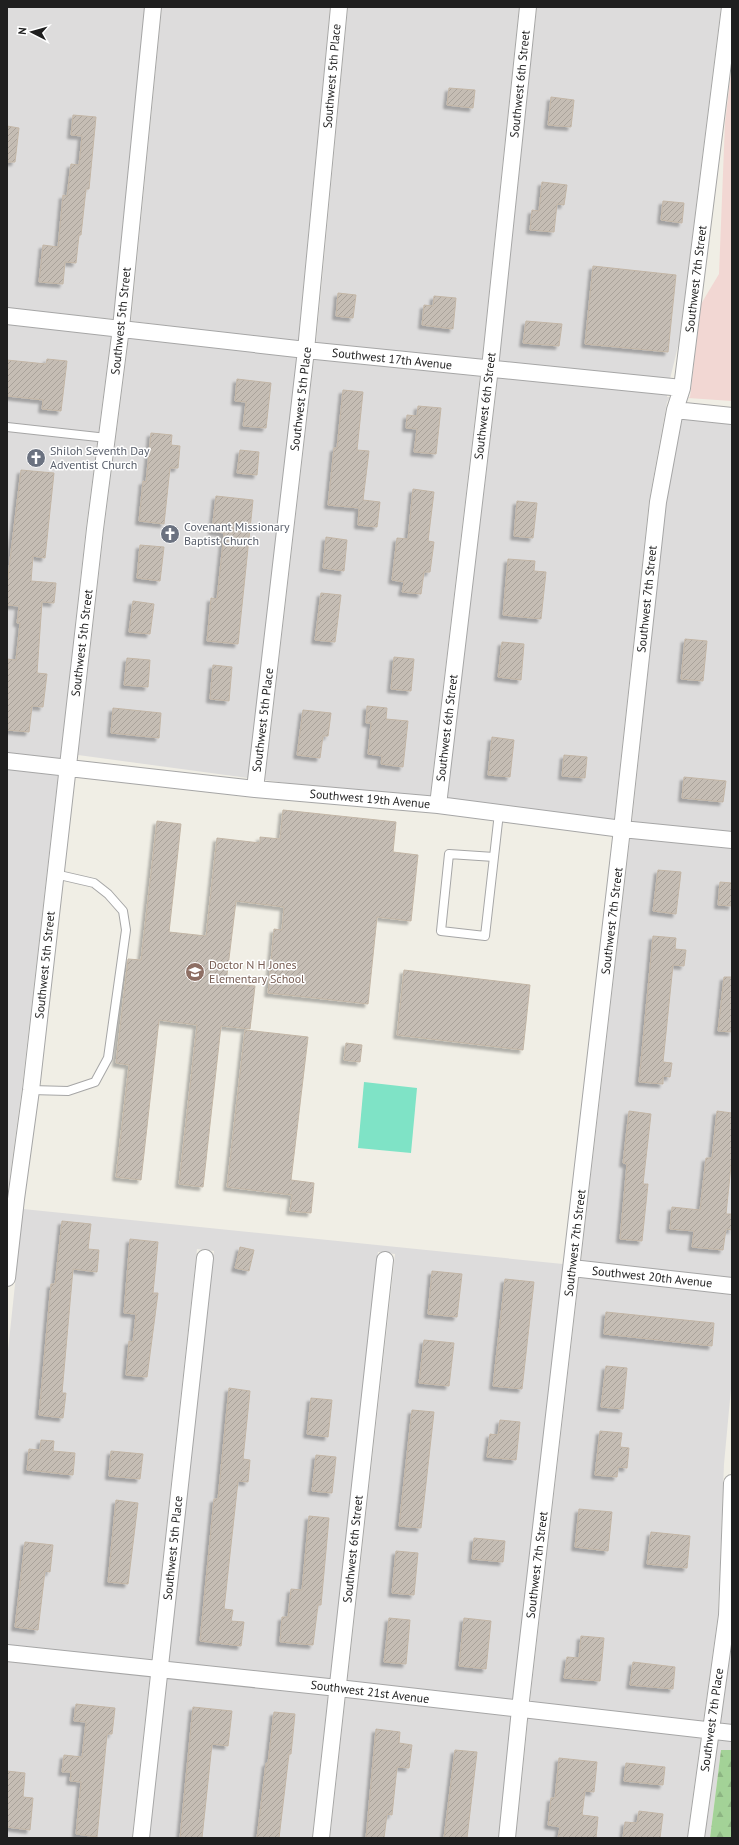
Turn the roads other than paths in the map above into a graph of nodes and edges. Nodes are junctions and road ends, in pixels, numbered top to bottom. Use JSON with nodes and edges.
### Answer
{"nodes":[{"id":1,"x":153,"y":7,"type":"edge"},
{"id":2,"x":339,"y":7,"type":"edge"},
{"id":3,"x":528,"y":7,"type":"edge"},
{"id":4,"x":730,"y":7,"type":"edge"},
{"id":5,"x":7,"y":316,"type":"edge"},
{"id":6,"x":121,"y":328,"type":"junction"},
{"id":7,"x":306,"y":350,"type":"junction"},
{"id":8,"x":490,"y":368,"type":"junction"},
{"id":9,"x":682,"y":388,"type":"junction"},
{"id":10,"x":675,"y":410,"type":"junction"},
{"id":11,"x":732,"y":416,"type":"edge"},
{"id":12,"x":7,"y":427,"type":"edge"},
{"id":13,"x":107,"y":438,"type":"junction"},
{"id":14,"x":7,"y":761,"type":"edge"},
{"id":15,"x":68,"y":768,"type":"junction"},
{"id":16,"x":255,"y":790,"type":"junction"},
{"id":17,"x":438,"y":805,"type":"junction"},
{"id":18,"x":498,"y":813,"type":"junction"},
{"id":19,"x":622,"y":829,"type":"junction"},
{"id":20,"x":732,"y":840,"type":"edge"},
{"id":21,"x":494,"y":857,"type":"junction"},
{"id":22,"x":55,"y":874,"type":"junction"},
{"id":23,"x":31,"y":1090,"type":"junction"},
{"id":24,"x":11,"y":1198,"type":"edge"},
{"id":25,"x":205,"y":1258,"type":"dead end"},
{"id":26,"x":386,"y":1260,"type":"dead end"},
{"id":27,"x":572,"y":1268,"type":"junction"},
{"id":28,"x":7,"y":1278,"type":"edge"},
{"id":29,"x":732,"y":1286,"type":"edge"},
{"id":30,"x":732,"y":1483,"type":"edge"},
{"id":31,"x":7,"y":1653,"type":"edge"},
{"id":32,"x":160,"y":1669,"type":"junction"},
{"id":33,"x":338,"y":1688,"type":"junction"},
{"id":34,"x":520,"y":1709,"type":"junction"},
{"id":35,"x":710,"y":1731,"type":"junction"},
{"id":36,"x":732,"y":1733,"type":"edge"},
{"id":37,"x":140,"y":1838,"type":"edge"},
{"id":38,"x":321,"y":1838,"type":"edge"},
{"id":39,"x":507,"y":1838,"type":"edge"},
{"id":40,"x":696,"y":1838,"type":"edge"}],
"edges":[{"from":1,"to":6,"type":"street","name":"Southwest 5th Street"},
{"from":2,"to":7,"type":"street","name":"Southwest 5th Place"},
{"from":3,"to":8,"type":"street","name":"Southwest 6th Street"},
{"from":4,"to":9,"type":"street","name":"Southwest 7th Street"},
{"from":5,"to":6,"type":"street","name":"Southwest 17th Avenue"},
{"from":6,"to":7,"type":"street","name":"Southwest 17th Avenue"},
{"from":6,"to":13,"type":"street","name":"Southwest 5th Street"},
{"from":7,"to":8,"type":"street","name":"Southwest 17th Avenue"},
{"from":7,"to":16,"type":"street","name":"Southwest 5th Place"},
{"from":8,"to":9,"type":"street","name":"Southwest 17th Avenue"},
{"from":8,"to":17,"type":"street","name":"Southwest 6th Street"},
{"from":9,"to":10,"type":"street","name":"Southwest 7th Street"},
{"from":10,"to":11,"type":"street"},
{"from":10,"to":19,"type":"street","name":"Southwest 7th Street"},
{"from":12,"to":13,"type":"lane"},
{"from":13,"to":15,"type":"street","name":"Southwest 5th Street"},
{"from":14,"to":15,"type":"street","name":"Southwest 19th Avenue"},
{"from":15,"to":16,"type":"street","name":"Southwest 19th Avenue"},
{"from":15,"to":22,"type":"street","name":"Southwest 5th Street"},
{"from":16,"to":17,"type":"street","name":"Southwest 19th Avenue"},
{"from":17,"to":18,"type":"street","name":"Southwest 19th Avenue"},
{"from":18,"to":19,"type":"street","name":"Southwest 19th Avenue"},
{"from":18,"to":21,"type":"lane"},
{"from":19,"to":20,"type":"street","name":"Southwest 19th Avenue"},
{"from":19,"to":27,"type":"street","name":"Southwest 7th Street"},
{"from":21,"to":21,"type":"lane"},
{"from":22,"to":23,"type":"street","name":"Southwest 5th Street"},
{"from":22,"to":23,"type":"lane"},
{"from":23,"to":24,"type":"street","name":"Southwest 5th Street"},
{"from":24,"to":28,"type":"street","name":"Southwest 5th Street"},
{"from":25,"to":32,"type":"street","name":"Southwest 5th Place"},
{"from":26,"to":33,"type":"street","name":"Southwest 6th Street"},
{"from":27,"to":29,"type":"street","name":"Southwest 20th Avenue"},
{"from":27,"to":34,"type":"street","name":"Southwest 7th Street"},
{"from":30,"to":35,"type":"street","name":"Southwest 7th Place"},
{"from":31,"to":32,"type":"street","name":"Southwest 21st Avenue"},
{"from":32,"to":33,"type":"street","name":"Southwest 21st Avenue"},
{"from":32,"to":37,"type":"street","name":"Southwest 5th Place"},
{"from":33,"to":34,"type":"street","name":"Southwest 21st Avenue"},
{"from":33,"to":38,"type":"street","name":"Southwest 6th Street"},
{"from":34,"to":35,"type":"street","name":"Southwest 21st Avenue"},
{"from":34,"to":39,"type":"street","name":"Southwest 7th Street"},
{"from":35,"to":36,"type":"street","name":"Southwest 21st Avenue"},
{"from":35,"to":40,"type":"street","name":"Southwest 7th Place"}]}
